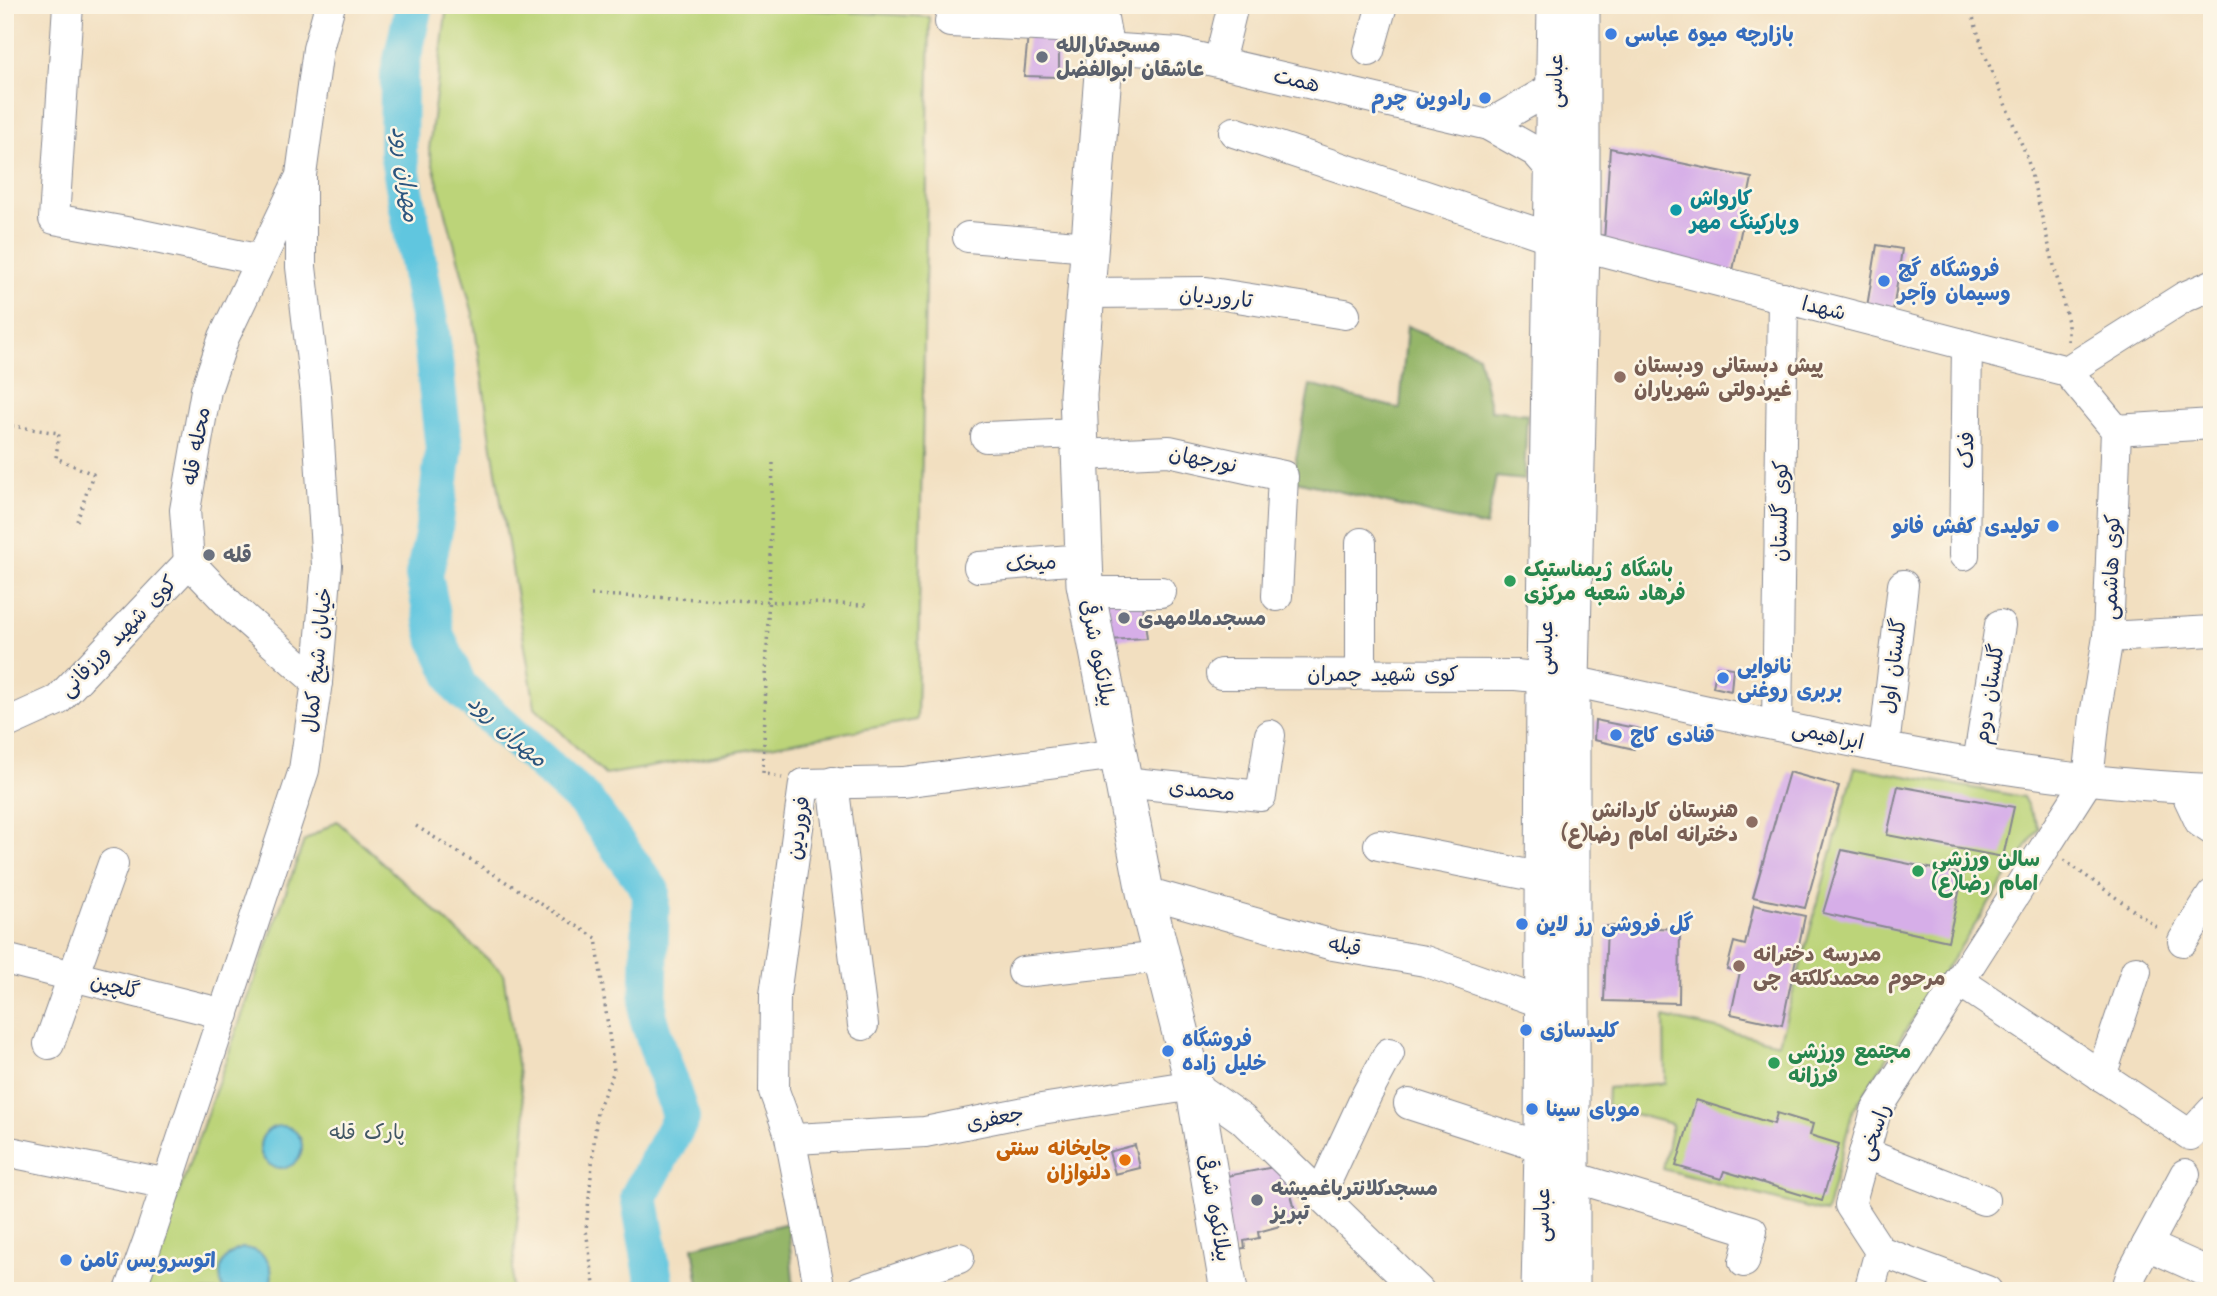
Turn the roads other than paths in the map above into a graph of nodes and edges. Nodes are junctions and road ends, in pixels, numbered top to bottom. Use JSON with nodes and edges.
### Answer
{"nodes":[{"id":1,"x":68,"y":5,"type":"edge"},
{"id":2,"x":330,"y":5,"type":"edge"},
{"id":3,"x":1233,"y":5,"type":"edge"},
{"id":4,"x":1382,"y":5,"type":"edge"},
{"id":5,"x":1556,"y":5,"type":"edge"},
{"id":6,"x":1580,"y":6,"type":"edge"},
{"id":7,"x":950,"y":22,"type":"dead end"},
{"id":8,"x":1101,"y":27,"type":"edge"},
{"id":9,"x":1369,"y":51,"type":"dead end"},
{"id":10,"x":1219,"y":62,"type":"junction"},
{"id":11,"x":1568,"y":80,"type":"junction"},
{"id":12,"x":1488,"y":125,"type":"junction"},
{"id":13,"x":1234,"y":132,"type":"dead end"},
{"id":14,"x":1554,"y":173,"type":"junction"},
{"id":15,"x":301,"y":175,"type":"junction"},
{"id":16,"x":1581,"y":201,"type":"junction"},
{"id":17,"x":968,"y":237,"type":"dead end"},
{"id":18,"x":1566,"y":242,"type":"junction"},
{"id":19,"x":1090,"y":247,"type":"junction"},
{"id":20,"x":261,"y":260,"type":"junction"},
{"id":21,"x":2212,"y":285,"type":"edge"},
{"id":22,"x":1086,"y":293,"type":"junction"},
{"id":23,"x":1783,"y":297,"type":"junction"},
{"id":24,"x":1345,"y":314,"type":"dead end"},
{"id":25,"x":1967,"y":345,"type":"junction"},
{"id":26,"x":2067,"y":371,"type":"junction"},
{"id":27,"x":2212,"y":424,"type":"edge"},
{"id":28,"x":2116,"y":430,"type":"junction"},
{"id":29,"x":986,"y":437,"type":"dead end"},
{"id":30,"x":1080,"y":444,"type":"junction"},
{"id":31,"x":1362,"y":543,"type":"dead end"},
{"id":32,"x":1964,"y":555,"type":"dead end"},
{"id":33,"x":189,"y":562,"type":"junction"},
{"id":34,"x":979,"y":567,"type":"dead end"},
{"id":35,"x":1085,"y":575,"type":"junction"},
{"id":36,"x":1903,"y":586,"type":"dead end"},
{"id":37,"x":1161,"y":592,"type":"dead end"},
{"id":38,"x":1277,"y":596,"type":"dead end"},
{"id":39,"x":2000,"y":625,"type":"dead end"},
{"id":40,"x":2212,"y":631,"type":"edge"},
{"id":41,"x":2108,"y":637,"type":"junction"},
{"id":42,"x":1221,"y":674,"type":"dead end"},
{"id":43,"x":1361,"y":674,"type":"junction"},
{"id":44,"x":1558,"y":679,"type":"junction"},
{"id":45,"x":317,"y":682,"type":"junction"},
{"id":46,"x":5,"y":724,"type":"edge"},
{"id":47,"x":1777,"y":724,"type":"junction"},
{"id":48,"x":1270,"y":735,"type":"dead end"},
{"id":49,"x":1884,"y":747,"type":"junction"},
{"id":50,"x":1978,"y":763,"type":"junction"},
{"id":51,"x":1120,"y":768,"type":"junction"},
{"id":52,"x":2088,"y":780,"type":"junction"},
{"id":53,"x":819,"y":783,"type":"junction"},
{"id":54,"x":2198,"y":788,"type":"edge"},
{"id":55,"x":2212,"y":830,"type":"edge"},
{"id":56,"x":1379,"y":845,"type":"dead end"},
{"id":57,"x":113,"y":864,"type":"dead end"},
{"id":58,"x":1544,"y":878,"type":"junction"},
{"id":59,"x":1144,"y":892,"type":"junction"},
{"id":60,"x":2212,"y":895,"type":"edge"},
{"id":61,"x":2170,"y":934,"type":"road end"},
{"id":62,"x":1161,"y":957,"type":"junction"},
{"id":63,"x":5,"y":959,"type":"edge"},
{"id":64,"x":2136,"y":971,"type":"dead end"},
{"id":65,"x":1023,"y":972,"type":"dead end"},
{"id":66,"x":73,"y":975,"type":"junction"},
{"id":67,"x":1959,"y":981,"type":"junction"},
{"id":68,"x":1557,"y":1007,"type":"junction"},
{"id":69,"x":224,"y":1014,"type":"junction"},
{"id":70,"x":863,"y":1025,"type":"dead end"},
{"id":71,"x":49,"y":1044,"type":"dead end"},
{"id":72,"x":1389,"y":1053,"type":"dead end"},
{"id":73,"x":2101,"y":1076,"type":"junction"},
{"id":74,"x":1194,"y":1085,"type":"junction"},
{"id":75,"x":1409,"y":1104,"type":"dead end"},
{"id":76,"x":2212,"y":1111,"type":"edge"},
{"id":77,"x":792,"y":1135,"type":"junction"},
{"id":78,"x":5,"y":1151,"type":"edge"},
{"id":79,"x":1864,"y":1153,"type":"junction"},
{"id":80,"x":1561,"y":1160,"type":"junction"},
{"id":81,"x":2185,"y":1174,"type":"dead end"},
{"id":82,"x":168,"y":1184,"type":"junction"},
{"id":83,"x":1320,"y":1195,"type":"junction"},
{"id":84,"x":1984,"y":1200,"type":"dead end"},
{"id":85,"x":1221,"y":1240,"type":"junction"},
{"id":86,"x":2147,"y":1245,"type":"junction"},
{"id":87,"x":1880,"y":1251,"type":"junction"},
{"id":88,"x":959,"y":1258,"type":"dead end"},
{"id":89,"x":1744,"y":1262,"type":"dead end"},
{"id":90,"x":2212,"y":1274,"type":"edge"},
{"id":91,"x":130,"y":1291,"type":"edge"},
{"id":92,"x":820,"y":1291,"type":"edge"},
{"id":93,"x":861,"y":1291,"type":"edge"},
{"id":94,"x":1229,"y":1291,"type":"edge"},
{"id":95,"x":1245,"y":1291,"type":"edge"},
{"id":96,"x":1419,"y":1291,"type":"edge"},
{"id":97,"x":1540,"y":1291,"type":"edge"},
{"id":98,"x":1572,"y":1291,"type":"edge"},
{"id":99,"x":1870,"y":1291,"type":"edge"},
{"id":100,"x":1987,"y":1291,"type":"edge"},
{"id":101,"x":2126,"y":1291,"type":"edge"}],
"edges":[{"from":1,"to":20,"type":"street"},
{"from":2,"to":15,"type":"street","name":"خیابان شیخ کمال"},
{"from":3,"to":10,"type":"street"},
{"from":4,"to":9,"type":"street"},
{"from":5,"to":11,"type":"main road","name":"عباسى"},
{"from":6,"to":11,"type":"main road","name":"عباسى"},
{"from":7,"to":8,"type":"street","name":"همت"},
{"from":8,"to":10,"type":"street","name":"همت"},
{"from":8,"to":19,"type":"main road","name":"بیلانکوه شرقی"},
{"from":10,"to":12,"type":"street","name":"همت"},
{"from":11,"to":12,"type":"street"},
{"from":11,"to":14,"type":"main road","name":"عباسى"},
{"from":11,"to":16,"type":"main road","name":"عباسى"},
{"from":12,"to":14,"type":"street","name":"همت"},
{"from":13,"to":18,"type":"street","name":"شهدا"},
{"from":14,"to":16,"type":"street","name":"همت"},
{"from":14,"to":18,"type":"main road","name":"عباسى"},
{"from":15,"to":20,"type":"street","name":"محله قله"},
{"from":15,"to":45,"type":"street","name":"خیابان شیخ کمال"},
{"from":16,"to":18,"type":"main road","name":"عباسى"},
{"from":17,"to":19,"type":"street"},
{"from":18,"to":23,"type":"street","name":"شهدا"},
{"from":18,"to":44,"type":"main road","name":"عباسى"},
{"from":19,"to":22,"type":"main road","name":"بیلانکوه شرقی"},
{"from":20,"to":33,"type":"street","name":"محله قله"},
{"from":21,"to":26,"type":"street"},
{"from":22,"to":24,"type":"street","name":"تاروردیان"},
{"from":22,"to":30,"type":"main road","name":"بیلانکوه شرقی"},
{"from":23,"to":25,"type":"street","name":"شهدا"},
{"from":23,"to":47,"type":"street","name":"کوی گلستان"},
{"from":25,"to":26,"type":"street","name":"شهدا"},
{"from":25,"to":32,"type":"street","name":"فدک"},
{"from":26,"to":28,"type":"street"},
{"from":27,"to":28,"type":"street"},
{"from":28,"to":41,"type":"street","name":"کوی هاشمی"},
{"from":29,"to":30,"type":"street","name":"نورجهان"},
{"from":30,"to":35,"type":"main road","name":"بیلانکوه شرقی"},
{"from":30,"to":38,"type":"street","name":"نورجهان"},
{"from":31,"to":43,"type":"street"},
{"from":33,"to":45,"type":"street"},
{"from":33,"to":46,"type":"street","name":"کوی شهید ورزفانی"},
{"from":34,"to":35,"type":"street","name":"میخک"},
{"from":35,"to":37,"type":"street","name":"میخک"},
{"from":35,"to":51,"type":"main road","name":"بیلانکوه شرقی"},
{"from":36,"to":49,"type":"street","name":"گلستان اول"},
{"from":39,"to":50,"type":"street","name":"گلستان دوم"},
{"from":40,"to":41,"type":"street"},
{"from":41,"to":52,"type":"street","name":"کوی هاشمی"},
{"from":42,"to":43,"type":"street","name":"کوی شهید چمران"},
{"from":43,"to":44,"type":"street","name":"کوی شهید چمران"},
{"from":44,"to":47,"type":"street","name":"ابراهیمی"},
{"from":44,"to":58,"type":"main road","name":"عباسى"},
{"from":44,"to":68,"type":"main road","name":"عباسى"},
{"from":45,"to":69,"type":"street","name":"خیابان شیخ کمال"},
{"from":47,"to":49,"type":"street","name":"ابراهیمی"},
{"from":48,"to":51,"type":"street","name":"محمدی"},
{"from":49,"to":50,"type":"street","name":"ابراهیمی"},
{"from":50,"to":52,"type":"street","name":"ابراهیمی"},
{"from":51,"to":53,"type":"street","name":"فروردین"},
{"from":51,"to":59,"type":"main road","name":"بیلانکوه شرقی"},
{"from":52,"to":54,"type":"street","name":"ابراهیمی"},
{"from":52,"to":67,"type":"street","name":"راسخی"},
{"from":53,"to":70,"type":"street"},
{"from":53,"to":77,"type":"street","name":"فروردین"},
{"from":54,"to":55,"type":"street"},
{"from":56,"to":58,"type":"street"},
{"from":57,"to":66,"type":"street"},
{"from":58,"to":68,"type":"main road","name":"عباسى"},
{"from":59,"to":62,"type":"main road","name":"بیلانکوه شرقی"},
{"from":59,"to":68,"type":"street","name":"قبله"},
{"from":60,"to":61,"type":"street"},
{"from":62,"to":65,"type":"street"},
{"from":62,"to":74,"type":"main road","name":"بیلانکوه شرقی"},
{"from":63,"to":66,"type":"street","name":"گلچین"},
{"from":64,"to":73,"type":"street"},
{"from":66,"to":69,"type":"street","name":"گلچین"},
{"from":66,"to":71,"type":"street"},
{"from":67,"to":73,"type":"street"},
{"from":67,"to":79,"type":"street","name":"راسخی"},
{"from":68,"to":80,"type":"main road","name":"عباسى"},
{"from":69,"to":82,"type":"street","name":"خیابان شیخ کمال"},
{"from":72,"to":83,"type":"street"},
{"from":73,"to":76,"type":"street"},
{"from":74,"to":77,"type":"street","name":"جعفری"},
{"from":74,"to":83,"type":"street"},
{"from":74,"to":85,"type":"main road","name":"بیلانکوه شرقی"},
{"from":75,"to":80,"type":"street"},
{"from":77,"to":92,"type":"street","name":"فروردین"},
{"from":78,"to":82,"type":"street"},
{"from":79,"to":84,"type":"street"},
{"from":79,"to":87,"type":"street","name":"راسخی"},
{"from":80,"to":89,"type":"street"},
{"from":80,"to":97,"type":"main road","name":"عباسى"},
{"from":80,"to":98,"type":"main road","name":"عباسى"},
{"from":81,"to":86,"type":"street"},
{"from":82,"to":91,"type":"street","name":"خیابان شیخ کمال"},
{"from":83,"to":96,"type":"street"},
{"from":85,"to":94,"type":"main road","name":"بیلانکوه شرقی"},
{"from":85,"to":95,"type":"street"},
{"from":86,"to":90,"type":"street"},
{"from":86,"to":101,"type":"street"},
{"from":87,"to":99,"type":"street"},
{"from":87,"to":100,"type":"street"},
{"from":88,"to":93,"type":"street"}]}
